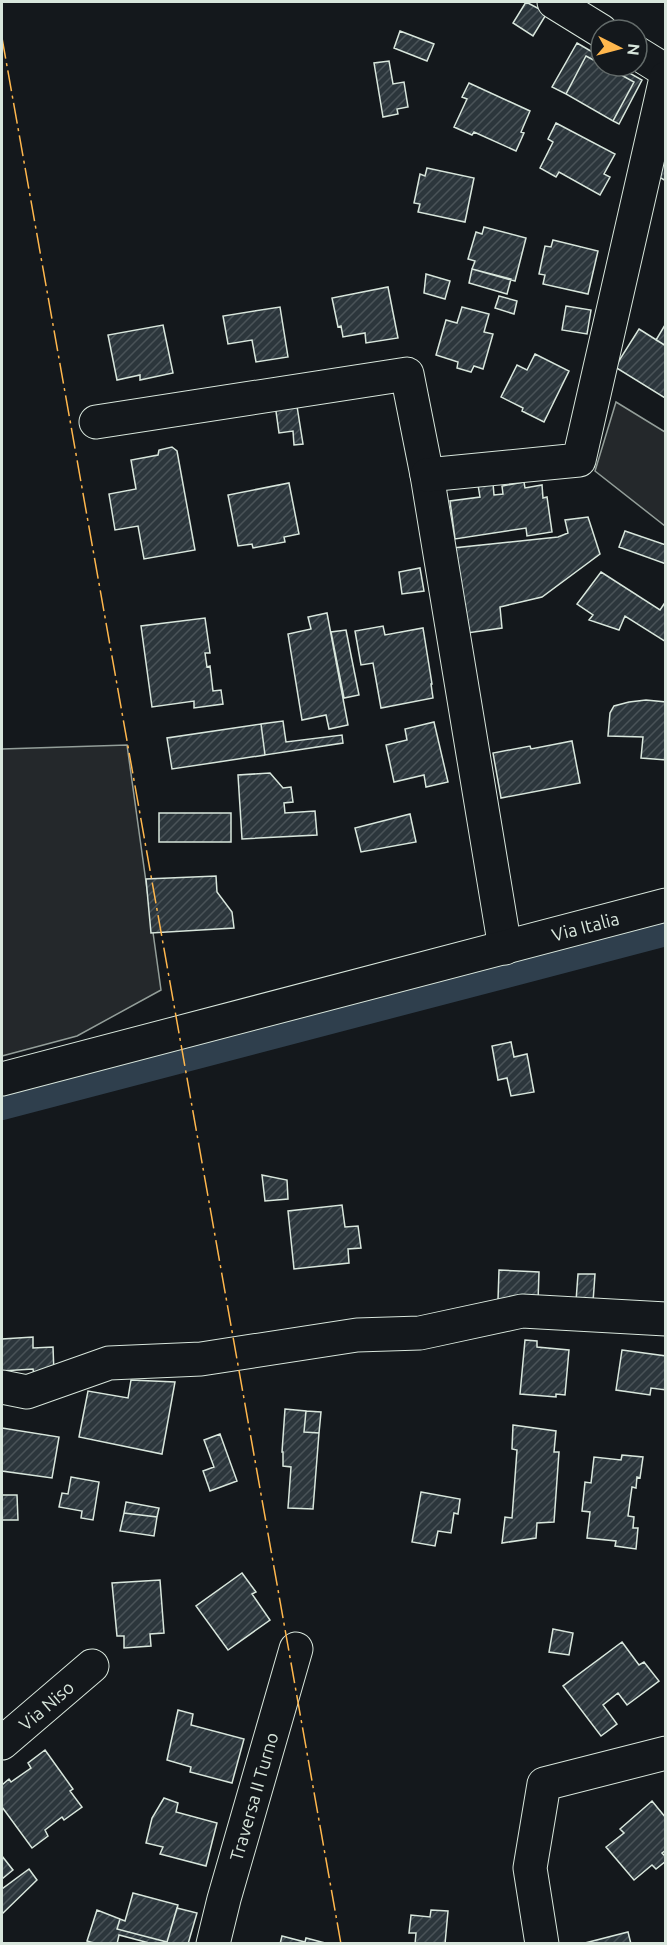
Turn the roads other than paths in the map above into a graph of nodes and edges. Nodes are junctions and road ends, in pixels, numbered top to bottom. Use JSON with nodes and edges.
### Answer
{"nodes":[{"id":1,"x":554,"y":2,"type":"edge"},
{"id":2,"x":589,"y":24,"type":"edge"},
{"id":3,"x":649,"y":60,"type":"edge"},
{"id":4,"x":666,"y":71,"type":"edge"},
{"id":5,"x":666,"y":78,"type":"edge"},
{"id":6,"x":96,"y":422,"type":"dead end"},
{"id":7,"x":426,"y":475,"type":"junction"},
{"id":8,"x":666,"y":905,"type":"edge"},
{"id":9,"x":505,"y":948,"type":"junction"},
{"id":10,"x":2,"y":1079,"type":"edge"},
{"id":11,"x":666,"y":1319,"type":"edge"},
{"id":12,"x":2,"y":1387,"type":"edge"},
{"id":13,"x":296,"y":1649,"type":"dead end"},
{"id":14,"x":92,"y":1666,"type":"dead end"},
{"id":15,"x":2,"y":1743,"type":"edge"},
{"id":16,"x":666,"y":1754,"type":"edge"},
{"id":17,"x":213,"y":1944,"type":"edge"},
{"id":18,"x":542,"y":1944,"type":"edge"}],
"edges":[{"from":1,"to":2,"type":"street"},
{"from":3,"to":4,"type":"street"},
{"from":5,"to":7,"type":"street"},
{"from":6,"to":7,"type":"street"},
{"from":7,"to":9,"type":"street"},
{"from":8,"to":9,"type":"street","name":"Via Italia"},
{"from":9,"to":10,"type":"street","name":"Via Italia"},
{"from":11,"to":12,"type":"street"},
{"from":13,"to":17,"type":"street","name":"Traversa II Turno"},
{"from":14,"to":15,"type":"street","name":"Via Niso"},
{"from":16,"to":18,"type":"street"}]}
